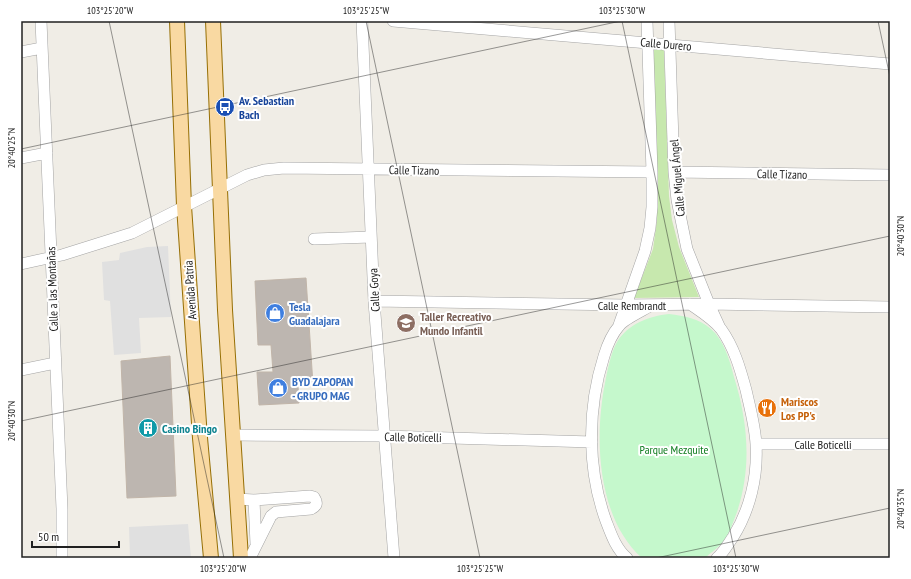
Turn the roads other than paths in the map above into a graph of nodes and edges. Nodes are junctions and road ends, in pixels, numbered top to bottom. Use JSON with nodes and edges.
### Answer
{"nodes":[{"id":1,"x":41,"y":21,"type":"edge"},
{"id":2,"x":176,"y":21,"type":"edge"},
{"id":3,"x":213,"y":21,"type":"edge"},
{"id":4,"x":362,"y":21,"type":"edge"},
{"id":5,"x":393,"y":21,"type":"edge"},
{"id":6,"x":647,"y":21,"type":"edge"},
{"id":7,"x":669,"y":21,"type":"edge"},
{"id":8,"x":648,"y":43,"type":"junction"},
{"id":9,"x":670,"y":44,"type":"junction"},
{"id":10,"x":42,"y":48,"type":"junction"},
{"id":11,"x":21,"y":52,"type":"edge"},
{"id":12,"x":890,"y":64,"type":"edge"},
{"id":13,"x":47,"y":153,"type":"junction"},
{"id":14,"x":21,"y":158,"type":"edge"},
{"id":15,"x":369,"y":169,"type":"junction"},
{"id":16,"x":652,"y":172,"type":"junction"},
{"id":17,"x":674,"y":172,"type":"junction"},
{"id":18,"x":890,"y":175,"type":"edge"},
{"id":19,"x":219,"y":189,"type":"junction"},
{"id":20,"x":184,"y":206,"type":"junction"},
{"id":21,"x":372,"y":237,"type":"junction"},
{"id":22,"x":314,"y":239,"type":"dead end"},
{"id":23,"x":51,"y":257,"type":"junction"},
{"id":24,"x":21,"y":264,"type":"edge"},
{"id":25,"x":374,"y":301,"type":"junction"},
{"id":26,"x":690,"y":304,"type":"junction"},
{"id":27,"x":709,"y":304,"type":"junction"},
{"id":28,"x":626,"y":305,"type":"junction"},
{"id":29,"x":653,"y":305,"type":"junction"},
{"id":30,"x":890,"y":307,"type":"edge"},
{"id":31,"x":619,"y":325,"type":"junction"},
{"id":32,"x":720,"y":328,"type":"junction"},
{"id":33,"x":55,"y":362,"type":"junction"},
{"id":34,"x":21,"y":370,"type":"edge"},
{"id":35,"x":233,"y":435,"type":"junction"},
{"id":36,"x":384,"y":436,"type":"junction"},
{"id":37,"x":592,"y":442,"type":"junction"},
{"id":38,"x":756,"y":444,"type":"junction"},
{"id":39,"x":890,"y":444,"type":"edge"},
{"id":40,"x":237,"y":499,"type":"junction"},
{"id":41,"x":254,"y":500,"type":"junction"},
{"id":42,"x":257,"y":546,"type":"junction"},
{"id":43,"x":720,"y":557,"type":"edge"},
{"id":44,"x":62,"y":558,"type":"edge"},
{"id":45,"x":212,"y":558,"type":"edge"},
{"id":46,"x":240,"y":558,"type":"edge"},
{"id":47,"x":250,"y":558,"type":"edge"},
{"id":48,"x":394,"y":558,"type":"edge"},
{"id":49,"x":627,"y":558,"type":"edge"}],
"edges":[{"from":1,"to":10,"type":"street","name":"Calle a las Montañas"},
{"from":2,"to":20,"type":"main road","name":"Avenida Patria"},
{"from":3,"to":19,"type":"main road"},
{"from":4,"to":15,"type":"street","name":"Calle Goya"},
{"from":5,"to":8,"type":"street","name":"Calle Durero"},
{"from":6,"to":8,"type":"street","name":"Calle Miguel Ángel"},
{"from":7,"to":9,"type":"street","name":"Calle Miguel Ángel"},
{"from":8,"to":9,"type":"street","name":"Calle Durero"},
{"from":8,"to":16,"type":"street","name":"Calle Miguel Ángel"},
{"from":9,"to":12,"type":"street","name":"Calle Durero"},
{"from":9,"to":17,"type":"street","name":"Calle Miguel Ángel"},
{"from":10,"to":11,"type":"street"},
{"from":10,"to":13,"type":"street","name":"Calle a las Montañas"},
{"from":13,"to":14,"type":"street"},
{"from":13,"to":23,"type":"street","name":"Calle a las Montañas"},
{"from":15,"to":16,"type":"street","name":"Calle Tizano"},
{"from":15,"to":19,"type":"street","name":"Calle Tizano"},
{"from":15,"to":21,"type":"street","name":"Calle Goya"},
{"from":16,"to":28,"type":"street","name":"Calle Miguel Ángel"},
{"from":17,"to":18,"type":"street","name":"Calle Tizano"},
{"from":17,"to":27,"type":"street","name":"Calle Miguel Ángel"},
{"from":19,"to":20,"type":"street","name":"Calle Tizano"},
{"from":19,"to":35,"type":"main road"},
{"from":20,"to":23,"type":"street","name":"Calle Tizano"},
{"from":20,"to":45,"type":"main road","name":"Avenida Patria"},
{"from":21,"to":22,"type":"street"},
{"from":21,"to":25,"type":"street","name":"Calle Goya"},
{"from":23,"to":24,"type":"street","name":"Calle Tizano"},
{"from":23,"to":33,"type":"street","name":"Calle a las Montañas"},
{"from":25,"to":28,"type":"street","name":"Calle Rembrandt"},
{"from":25,"to":36,"type":"street","name":"Calle Goya"},
{"from":26,"to":27,"type":"street","name":"Calle Rembrandt"},
{"from":26,"to":29,"type":"street","name":"Calle Rembrandt"},
{"from":26,"to":32,"type":"street","name":"Calle Miguel Ángel"},
{"from":27,"to":30,"type":"street","name":"Calle Rembrandt"},
{"from":27,"to":32,"type":"street","name":"Calle Miguel Ángel"},
{"from":28,"to":29,"type":"street","name":"Calle Rembrandt"},
{"from":28,"to":31,"type":"street","name":"Calle Miguel Ángel"},
{"from":29,"to":31,"type":"street"},
{"from":31,"to":37,"type":"street","name":"Calle Miguel Ángel"},
{"from":32,"to":38,"type":"street","name":"Calle Miguel Ángel"},
{"from":33,"to":34,"type":"street"},
{"from":33,"to":44,"type":"street","name":"Calle a las Montañas"},
{"from":35,"to":36,"type":"street","name":"Calle Boticelli"},
{"from":35,"to":40,"type":"main road"},
{"from":36,"to":37,"type":"street","name":"Calle Boticelli"},
{"from":36,"to":48,"type":"street","name":"Calle Goya"},
{"from":37,"to":49,"type":"street","name":"Calle Miguel Ángel"},
{"from":38,"to":39,"type":"street","name":"Calle Boticelli"},
{"from":38,"to":43,"type":"street","name":"Calle Miguel Ángel"},
{"from":40,"to":41,"type":"street"},
{"from":40,"to":46,"type":"main road"},
{"from":41,"to":42,"type":"street"},
{"from":41,"to":42,"type":"street"},
{"from":42,"to":47,"type":"street"}]}
